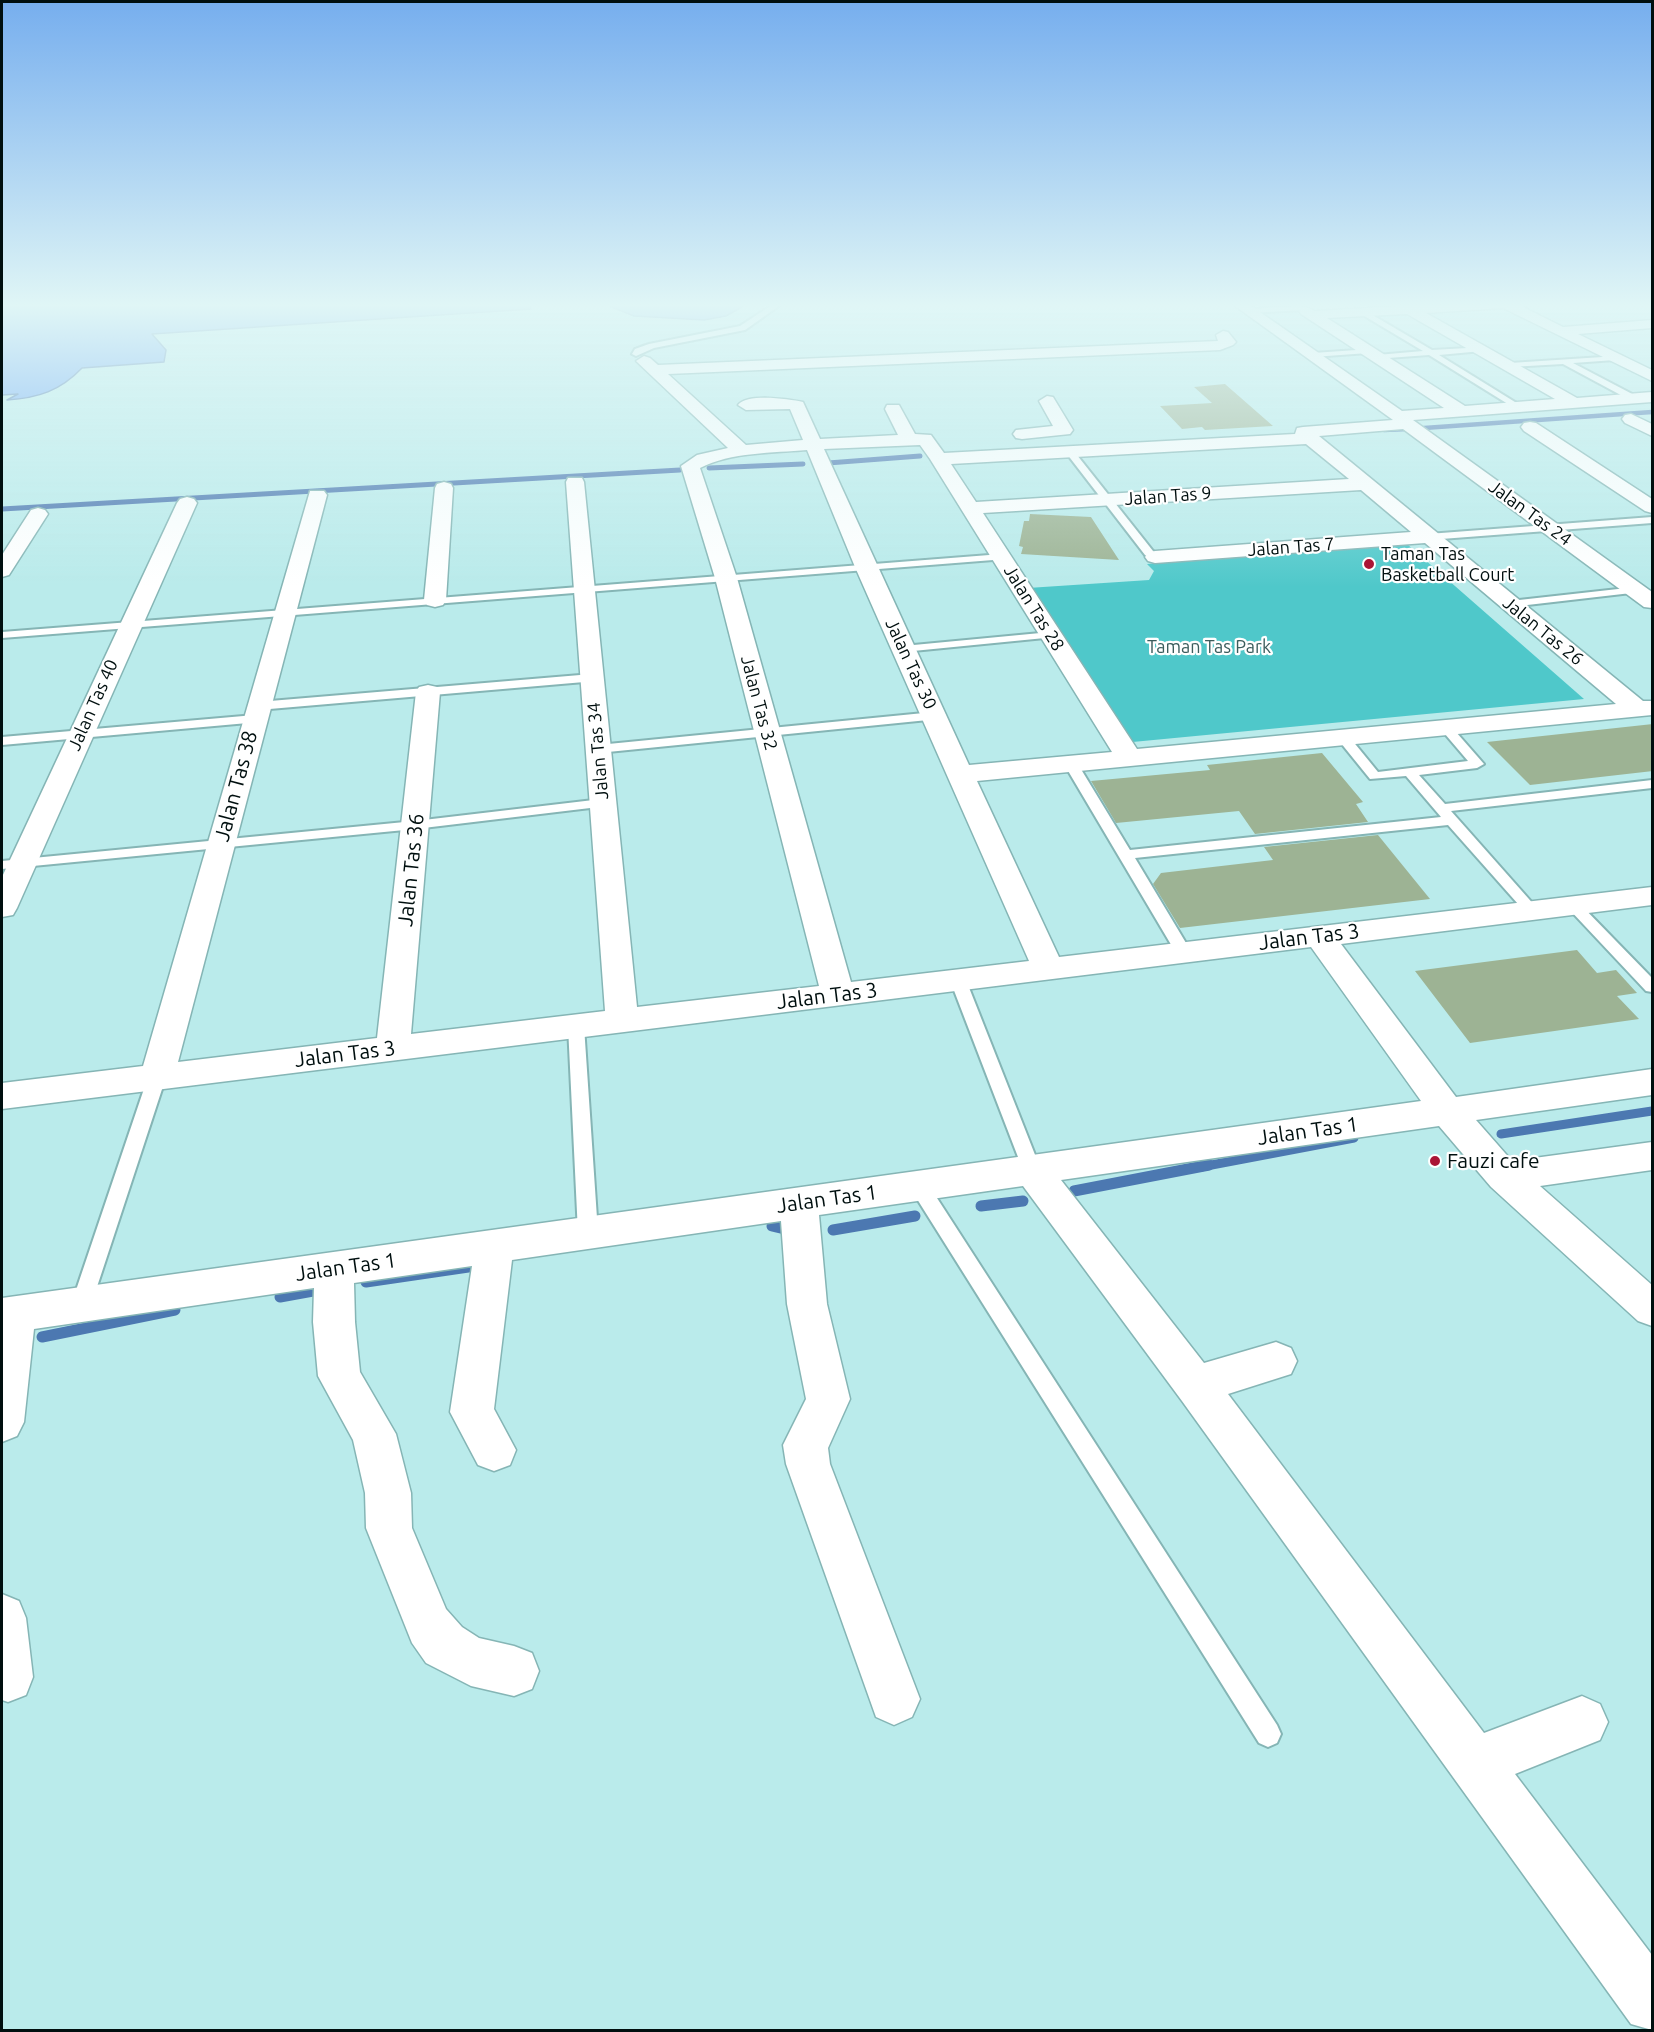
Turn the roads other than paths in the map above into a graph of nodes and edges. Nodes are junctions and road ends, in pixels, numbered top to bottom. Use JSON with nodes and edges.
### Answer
{"nodes":[{"id":1,"x":684,"y":398,"type":"edge"},
{"id":2,"x":1372,"y":398,"type":"edge"},
{"id":3,"x":1440,"y":398,"type":"edge"},
{"id":4,"x":1504,"y":398,"type":"edge"},
{"id":5,"x":1565,"y":398,"type":"edge"},
{"id":6,"x":1634,"y":398,"type":"joint"},
{"id":7,"x":1637,"y":398,"type":"edge"},
{"id":8,"x":1047,"y":401,"type":"dead end"},
{"id":9,"x":1574,"y":403,"type":"junction"},
{"id":10,"x":746,"y":405,"type":"dead end"},
{"id":11,"x":1519,"y":407,"type":"junction"},
{"id":12,"x":893,"y":409,"type":"dead end"},
{"id":13,"x":1461,"y":411,"type":"junction"},
{"id":14,"x":1631,"y":419,"type":"dead end"},
{"id":15,"x":1403,"y":420,"type":"junction"},
{"id":16,"x":1530,"y":427,"type":"dead end"},
{"id":17,"x":1653,"y":431,"type":"edge"},
{"id":18,"x":1004,"y":435,"type":"dead end"},
{"id":19,"x":948,"y":438,"type":"dead end"},
{"id":20,"x":1310,"y":438,"type":"junction"},
{"id":21,"x":917,"y":440,"type":"junction"},
{"id":22,"x":813,"y":446,"type":"junction"},
{"id":23,"x":742,"y":451,"type":"junction"},
{"id":24,"x":1070,"y":452,"type":"junction"},
{"id":25,"x":939,"y":459,"type":"junction"},
{"id":26,"x":575,"y":482,"type":"dead end"},
{"id":27,"x":1365,"y":484,"type":"junction"},
{"id":28,"x":444,"y":488,"type":"dead end"},
{"id":29,"x":316,"y":495,"type":"dead end"},
{"id":30,"x":1109,"y":500,"type":"junction"},
{"id":31,"x":187,"y":503,"type":"dead end"},
{"id":32,"x":1653,"y":507,"type":"edge"},
{"id":33,"x":971,"y":508,"type":"junction"},
{"id":34,"x":38,"y":514,"type":"dead end"},
{"id":35,"x":1653,"y":520,"type":"edge"},
{"id":36,"x":1551,"y":527,"type":"junction"},
{"id":37,"x":1428,"y":537,"type":"junction"},
{"id":38,"x":1002,"y":557,"type":"junction"},
{"id":39,"x":1155,"y":557,"type":"joint"},
{"id":40,"x":5,"y":558,"type":"edge"},
{"id":41,"x":866,"y":567,"type":"junction"},
{"id":42,"x":726,"y":578,"type":"junction"},
{"id":43,"x":584,"y":588,"type":"junction"},
{"id":44,"x":1636,"y":590,"type":"junction"},
{"id":45,"x":435,"y":600,"type":"junction"},
{"id":46,"x":1653,"y":602,"type":"edge"},
{"id":47,"x":1510,"y":604,"type":"junction"},
{"id":48,"x":284,"y":612,"type":"junction"},
{"id":49,"x":130,"y":625,"type":"junction"},
{"id":50,"x":2,"y":635,"type":"edge"},
{"id":51,"x":1051,"y":635,"type":"junction"},
{"id":52,"x":903,"y":649,"type":"junction"},
{"id":53,"x":592,"y":678,"type":"junction"},
{"id":54,"x":428,"y":692,"type":"junction"},
{"id":55,"x":1645,"y":708,"type":"edge"},
{"id":56,"x":256,"y":713,"type":"junction"},
{"id":57,"x":934,"y":716,"type":"junction"},
{"id":58,"x":1445,"y":727,"type":"junction"},
{"id":59,"x":766,"y":731,"type":"junction"},
{"id":60,"x":80,"y":734,"type":"junction"},
{"id":61,"x":1342,"y":738,"type":"junction"},
{"id":62,"x":2,"y":741,"type":"edge"},
{"id":63,"x":598,"y":749,"type":"junction"},
{"id":64,"x":1129,"y":758,"type":"junction"},
{"id":65,"x":1071,"y":764,"type":"junction"},
{"id":66,"x":1410,"y":773,"type":"junction"},
{"id":67,"x":962,"y":774,"type":"junction"},
{"id":68,"x":1653,"y":784,"type":"edge"},
{"id":69,"x":602,"y":802,"type":"junction"},
{"id":70,"x":1443,"y":808,"type":"junction"},
{"id":71,"x":1453,"y":820,"type":"junction"},
{"id":72,"x":415,"y":825,"type":"junction"},
{"id":73,"x":220,"y":844,"type":"junction"},
{"id":74,"x":1126,"y":855,"type":"junction"},
{"id":75,"x":12,"y":864,"type":"edge"},
{"id":76,"x":1653,"y":896,"type":"edge"},
{"id":77,"x":1573,"y":905,"type":"junction"},
{"id":78,"x":2,"y":908,"type":"edge"},
{"id":79,"x":1531,"y":910,"type":"junction"},
{"id":80,"x":1319,"y":936,"type":"junction"},
{"id":81,"x":1184,"y":953,"type":"junction"},
{"id":82,"x":1049,"y":969,"type":"junction"},
{"id":83,"x":958,"y":980,"type":"junction"},
{"id":84,"x":1653,"y":987,"type":"edge"},
{"id":85,"x":838,"y":994,"type":"junction"},
{"id":86,"x":622,"y":1020,"type":"junction"},
{"id":87,"x":576,"y":1026,"type":"junction"},
{"id":88,"x":393,"y":1048,"type":"junction"},
{"id":89,"x":156,"y":1077,"type":"junction"},
{"id":90,"x":1653,"y":1082,"type":"edge"},
{"id":91,"x":2,"y":1096,"type":"edge"},
{"id":92,"x":1447,"y":1111,"type":"junction"},
{"id":93,"x":1653,"y":1156,"type":"edge"},
{"id":94,"x":1032,"y":1170,"type":"junction"},
{"id":95,"x":1504,"y":1177,"type":"junction"},
{"id":96,"x":919,"y":1186,"type":"junction"},
{"id":97,"x":799,"y":1203,"type":"junction"},
{"id":98,"x":588,"y":1233,"type":"junction"},
{"id":99,"x":494,"y":1246,"type":"junction"},
{"id":100,"x":334,"y":1269,"type":"junction"},
{"id":101,"x":81,"y":1305,"type":"junction"},
{"id":102,"x":1653,"y":1309,"type":"edge"},
{"id":103,"x":8,"y":1315,"type":"edge"},
{"id":104,"x":1276,"y":1361,"type":"dead end"},
{"id":105,"x":1197,"y":1387,"type":"junction"},
{"id":106,"x":2,"y":1422,"type":"edge"},
{"id":107,"x":494,"y":1450,"type":"dead end"},
{"id":108,"x":2,"y":1618,"type":"edge"},
{"id":109,"x":514,"y":1671,"type":"dead end"},
{"id":110,"x":8,"y":1677,"type":"dead end"},
{"id":111,"x":894,"y":1699,"type":"dead end"},
{"id":112,"x":1582,"y":1722,"type":"dead end"},
{"id":113,"x":1268,"y":1734,"type":"dead end"},
{"id":114,"x":1475,"y":1763,"type":"junction"},
{"id":115,"x":1653,"y":2002,"type":"edge"}],
"edges":[{"from":1,"to":23,"type":"street"},
{"from":2,"to":15,"type":"street","name":"Jalan Tas 24"},
{"from":3,"to":13,"type":"street"},
{"from":4,"to":11,"type":"lane"},
{"from":5,"to":9,"type":"street"},
{"from":6,"to":7,"type":"street"},
{"from":6,"to":9,"type":"street"},
{"from":8,"to":18,"type":"street"},
{"from":9,"to":11,"type":"street"},
{"from":10,"to":22,"type":"street","name":"Jalan Tas 30"},
{"from":11,"to":13,"type":"street"},
{"from":12,"to":21,"type":"street","name":"Jalan Tas 28"},
{"from":13,"to":15,"type":"street"},
{"from":14,"to":17,"type":"street"},
{"from":15,"to":20,"type":"street"},
{"from":15,"to":36,"type":"street","name":"Jalan Tas 24"},
{"from":16,"to":32,"type":"street"},
{"from":19,"to":21,"type":"street"},
{"from":20,"to":24,"type":"street"},
{"from":20,"to":27,"type":"street","name":"Jalan Tas 26"},
{"from":21,"to":22,"type":"street"},
{"from":21,"to":25,"type":"street","name":"Jalan Tas 28"},
{"from":22,"to":23,"type":"street"},
{"from":22,"to":41,"type":"street","name":"Jalan Tas 30"},
{"from":23,"to":42,"type":"street","name":"Jalan Tas 32"},
{"from":24,"to":25,"type":"street"},
{"from":24,"to":30,"type":"lane"},
{"from":25,"to":33,"type":"street","name":"Jalan Tas 28"},
{"from":26,"to":43,"type":"street","name":"Jalan Tas 34"},
{"from":27,"to":30,"type":"street","name":"Jalan Tas 9"},
{"from":27,"to":37,"type":"street","name":"Jalan Tas 26"},
{"from":28,"to":45,"type":"street"},
{"from":29,"to":48,"type":"street","name":"Jalan Tas 38"},
{"from":30,"to":33,"type":"street","name":"Jalan Tas 9"},
{"from":30,"to":39,"type":"lane"},
{"from":31,"to":49,"type":"street","name":"Jalan Tas 40"},
{"from":33,"to":38,"type":"street","name":"Jalan Tas 28"},
{"from":34,"to":40,"type":"street"},
{"from":35,"to":36,"type":"lane"},
{"from":36,"to":37,"type":"lane"},
{"from":36,"to":44,"type":"street","name":"Jalan Tas 24"},
{"from":37,"to":39,"type":"street","name":"Jalan Tas 7"},
{"from":37,"to":47,"type":"street","name":"Jalan Tas 26"},
{"from":38,"to":41,"type":"lane"},
{"from":38,"to":51,"type":"street","name":"Jalan Tas 28"},
{"from":41,"to":42,"type":"lane"},
{"from":41,"to":52,"type":"street","name":"Jalan Tas 30"},
{"from":42,"to":43,"type":"lane"},
{"from":42,"to":59,"type":"street","name":"Jalan Tas 32"},
{"from":43,"to":45,"type":"lane"},
{"from":43,"to":53,"type":"street","name":"Jalan Tas 34"},
{"from":44,"to":46,"type":"street","name":"Jalan Tas 24"},
{"from":44,"to":47,"type":"lane"},
{"from":45,"to":48,"type":"lane"},
{"from":47,"to":55,"type":"street","name":"Jalan Tas 26"},
{"from":48,"to":49,"type":"lane"},
{"from":48,"to":56,"type":"street","name":"Jalan Tas 38"},
{"from":49,"to":50,"type":"lane"},
{"from":49,"to":60,"type":"street","name":"Jalan Tas 40"},
{"from":51,"to":52,"type":"lane"},
{"from":51,"to":64,"type":"street","name":"Jalan Tas 28"},
{"from":52,"to":57,"type":"street","name":"Jalan Tas 30"},
{"from":53,"to":54,"type":"lane"},
{"from":53,"to":63,"type":"street","name":"Jalan Tas 34"},
{"from":54,"to":56,"type":"lane"},
{"from":54,"to":72,"type":"street","name":"Jalan Tas 36"},
{"from":55,"to":58,"type":"street"},
{"from":56,"to":60,"type":"lane"},
{"from":56,"to":73,"type":"street","name":"Jalan Tas 38"},
{"from":57,"to":59,"type":"lane"},
{"from":57,"to":67,"type":"street","name":"Jalan Tas 30"},
{"from":58,"to":61,"type":"street"},
{"from":58,"to":66,"type":"lane"},
{"from":59,"to":63,"type":"lane"},
{"from":59,"to":85,"type":"street","name":"Jalan Tas 32"},
{"from":60,"to":62,"type":"lane"},
{"from":60,"to":75,"type":"street","name":"Jalan Tas 40"},
{"from":61,"to":64,"type":"street"},
{"from":61,"to":66,"type":"lane"},
{"from":63,"to":69,"type":"street","name":"Jalan Tas 34"},
{"from":64,"to":65,"type":"street"},
{"from":65,"to":67,"type":"street"},
{"from":65,"to":74,"type":"lane"},
{"from":66,"to":70,"type":"lane"},
{"from":67,"to":82,"type":"street","name":"Jalan Tas 30"},
{"from":68,"to":70,"type":"lane"},
{"from":69,"to":72,"type":"lane"},
{"from":69,"to":86,"type":"street","name":"Jalan Tas 34"},
{"from":70,"to":71,"type":"lane"},
{"from":71,"to":74,"type":"lane"},
{"from":71,"to":79,"type":"lane"},
{"from":72,"to":73,"type":"lane"},
{"from":72,"to":88,"type":"street","name":"Jalan Tas 36"},
{"from":73,"to":75,"type":"lane"},
{"from":73,"to":89,"type":"street","name":"Jalan Tas 38"},
{"from":74,"to":81,"type":"lane"},
{"from":75,"to":78,"type":"street","name":"Jalan Tas 40"},
{"from":76,"to":77,"type":"street","name":"Jalan Tas 3"},
{"from":77,"to":79,"type":"street","name":"Jalan Tas 3"},
{"from":77,"to":84,"type":"lane"},
{"from":79,"to":80,"type":"street","name":"Jalan Tas 3"},
{"from":80,"to":81,"type":"street","name":"Jalan Tas 3"},
{"from":80,"to":92,"type":"street"},
{"from":81,"to":82,"type":"street","name":"Jalan Tas 3"},
{"from":82,"to":83,"type":"street","name":"Jalan Tas 3"},
{"from":83,"to":85,"type":"street","name":"Jalan Tas 3"},
{"from":83,"to":94,"type":"lane"},
{"from":85,"to":86,"type":"street","name":"Jalan Tas 3"},
{"from":86,"to":87,"type":"street","name":"Jalan Tas 3"},
{"from":87,"to":88,"type":"street","name":"Jalan Tas 3"},
{"from":87,"to":98,"type":"lane"},
{"from":88,"to":89,"type":"street","name":"Jalan Tas 3"},
{"from":89,"to":91,"type":"street","name":"Jalan Tas 3"},
{"from":89,"to":101,"type":"lane"},
{"from":90,"to":92,"type":"street","name":"Jalan Tas 1"},
{"from":92,"to":94,"type":"street","name":"Jalan Tas 1"},
{"from":92,"to":95,"type":"street"},
{"from":93,"to":95,"type":"street"},
{"from":94,"to":96,"type":"street","name":"Jalan Tas 1"},
{"from":94,"to":105,"type":"street"},
{"from":95,"to":102,"type":"street"},
{"from":96,"to":97,"type":"street","name":"Jalan Tas 1"},
{"from":96,"to":113,"type":"lane"},
{"from":97,"to":98,"type":"street","name":"Jalan Tas 1"},
{"from":97,"to":111,"type":"street"},
{"from":98,"to":99,"type":"street","name":"Jalan Tas 1"},
{"from":99,"to":100,"type":"street","name":"Jalan Tas 1"},
{"from":99,"to":107,"type":"street"},
{"from":100,"to":101,"type":"street","name":"Jalan Tas 1"},
{"from":100,"to":109,"type":"street"},
{"from":101,"to":103,"type":"street","name":"Jalan Tas 1"},
{"from":103,"to":106,"type":"street"},
{"from":104,"to":105,"type":"street"},
{"from":105,"to":114,"type":"street"},
{"from":108,"to":110,"type":"street"},
{"from":112,"to":114,"type":"street"},
{"from":114,"to":115,"type":"street"}]}
